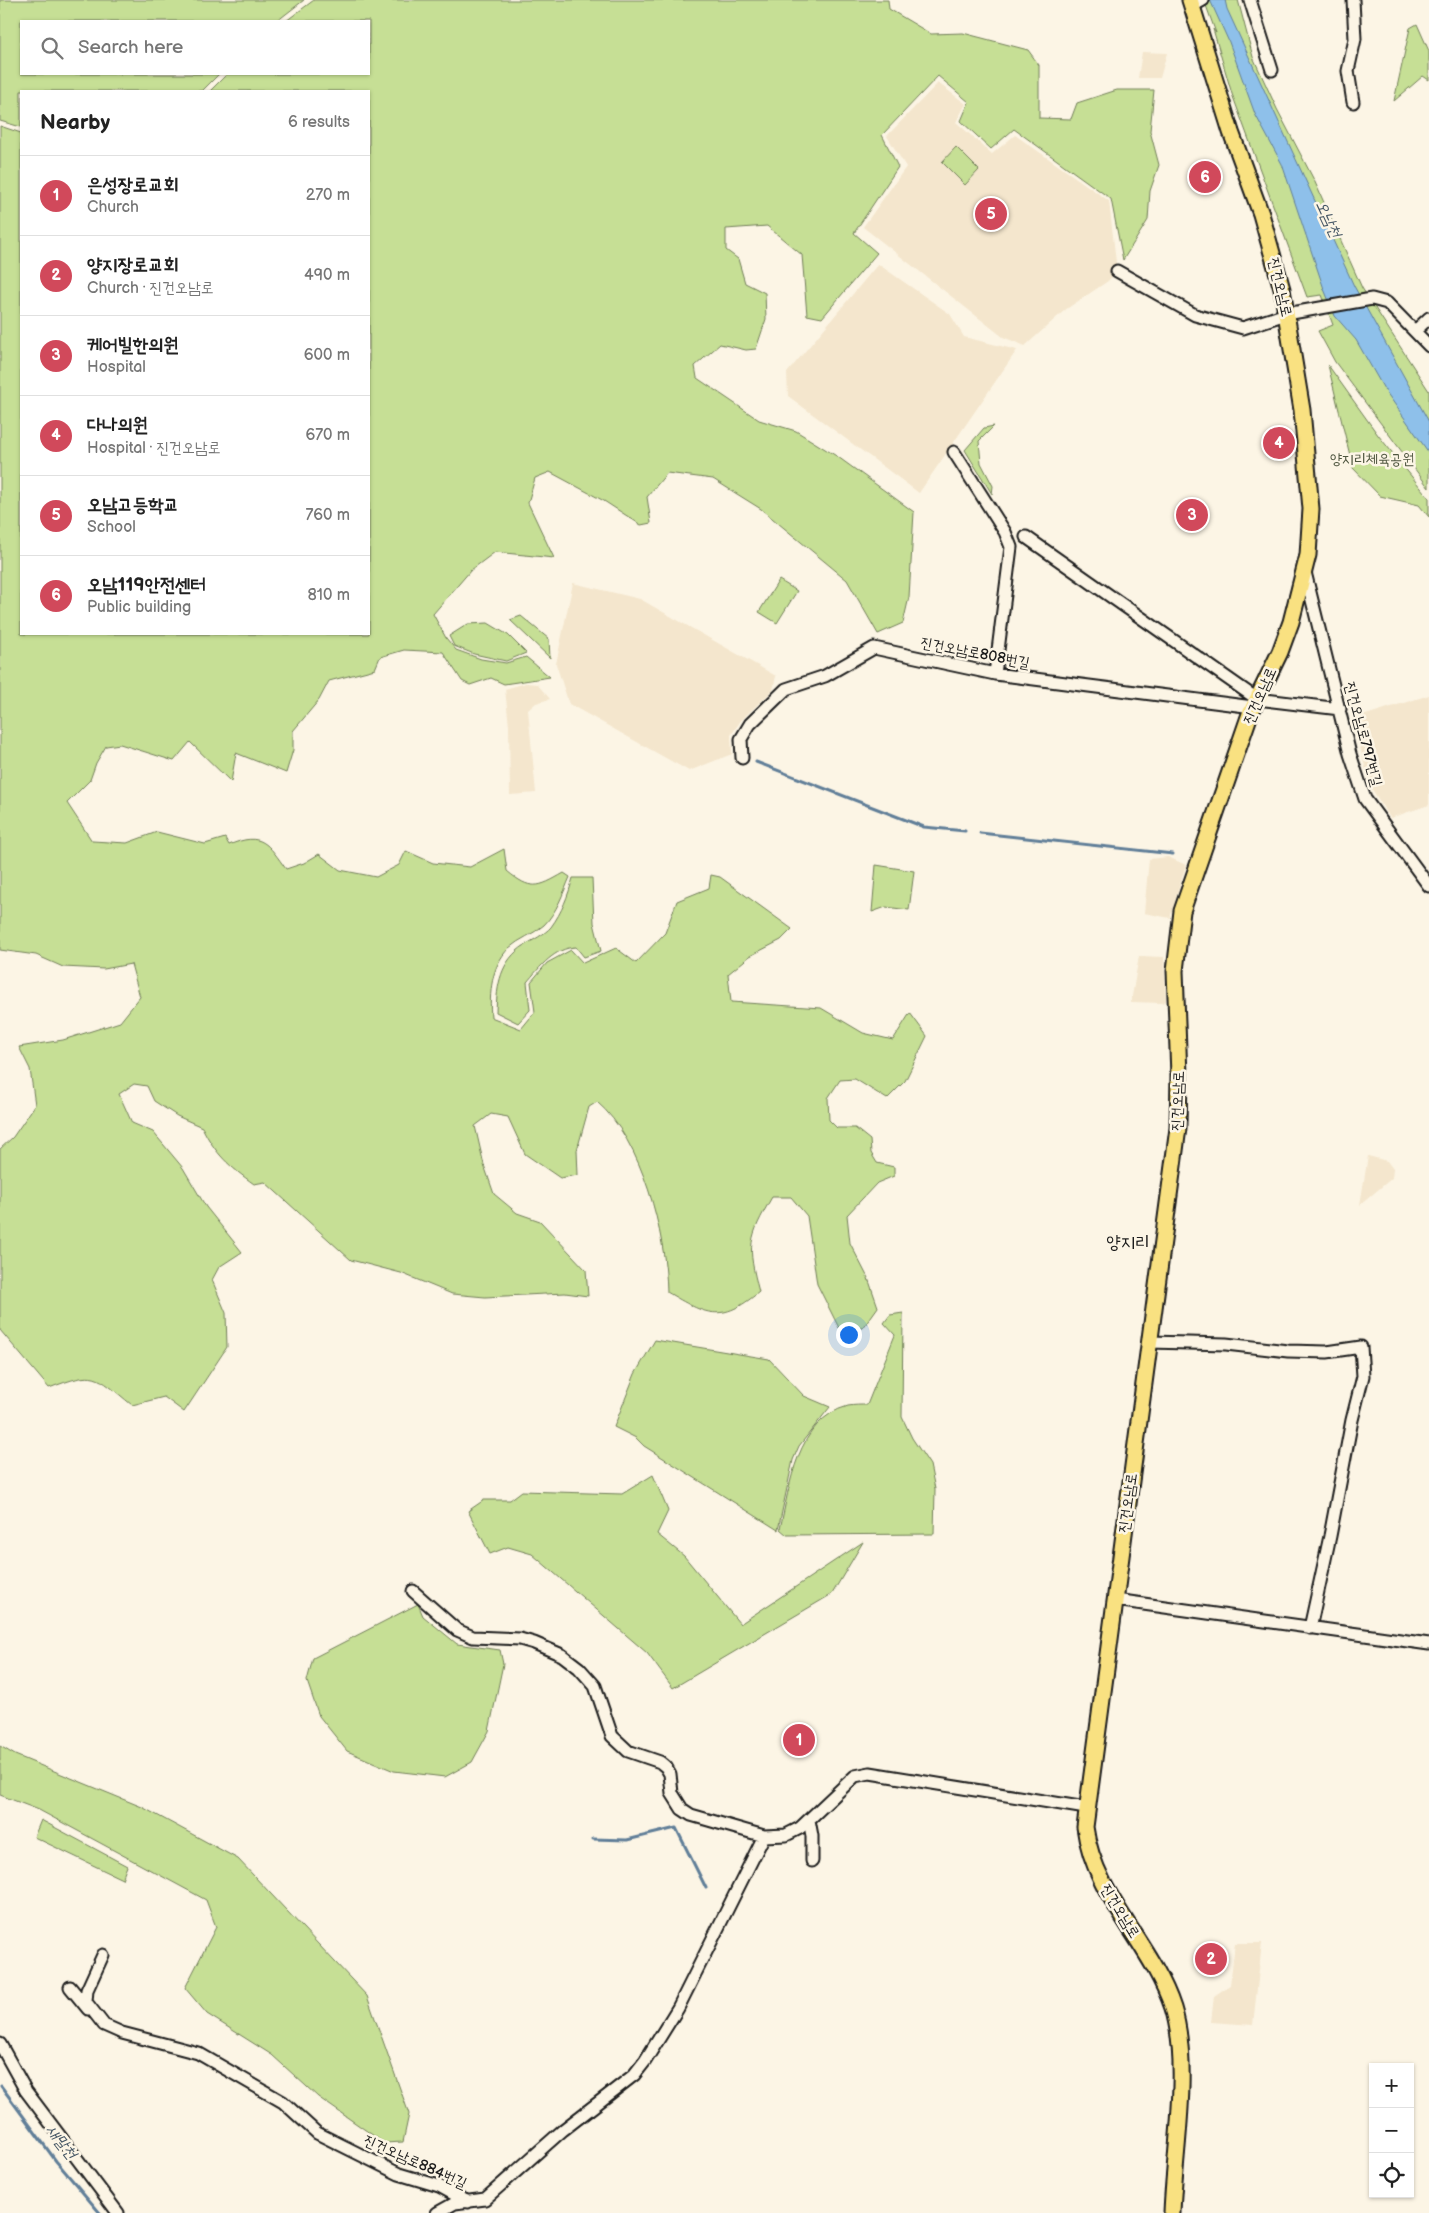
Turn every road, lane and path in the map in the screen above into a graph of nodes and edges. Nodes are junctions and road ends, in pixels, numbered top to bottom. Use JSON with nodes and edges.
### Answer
{"nodes":[{"id":1,"x":1250,"y":0,"type":"edge"},
{"id":2,"x":1353,"y":0,"type":"edge"},
{"id":3,"x":1196,"y":2,"type":"edge"},
{"id":4,"x":1272,"y":70,"type":"dead end"},
{"id":5,"x":1353,"y":102,"type":"dead end"},
{"id":6,"x":1117,"y":271,"type":"dead end"},
{"id":7,"x":1286,"y":314,"type":"junction"},
{"id":8,"x":1429,"y":318,"type":"edge"},
{"id":9,"x":1414,"y":331,"type":"junction"},
{"id":10,"x":1429,"y":346,"type":"edge"},
{"id":11,"x":954,"y":452,"type":"dead end"},
{"id":12,"x":1026,"y":537,"type":"dead end"},
{"id":13,"x":1305,"y":572,"type":"junction"},
{"id":14,"x":995,"y":674,"type":"junction"},
{"id":15,"x":1255,"y":703,"type":"junction"},
{"id":16,"x":1340,"y":709,"type":"junction"},
{"id":17,"x":742,"y":758,"type":"dead end"},
{"id":18,"x":1429,"y":886,"type":"edge"},
{"id":19,"x":1150,"y":1342,"type":"junction"},
{"id":20,"x":413,"y":1591,"type":"dead end"},
{"id":21,"x":1114,"y":1600,"type":"junction"},
{"id":22,"x":1310,"y":1628,"type":"junction"},
{"id":23,"x":1429,"y":1644,"type":"edge"},
{"id":24,"x":1086,"y":1808,"type":"junction"},
{"id":25,"x":809,"y":1820,"type":"junction"},
{"id":26,"x":764,"y":1836,"type":"junction"},
{"id":27,"x":812,"y":1861,"type":"dead end"},
{"id":28,"x":103,"y":1955,"type":"dead end"},
{"id":29,"x":70,"y":1987,"type":"dead end"},
{"id":30,"x":94,"y":2016,"type":"junction"},
{"id":31,"x":0,"y":2044,"type":"edge"},
{"id":32,"x":468,"y":2202,"type":"junction"},
{"id":33,"x":118,"y":2213,"type":"edge"},
{"id":34,"x":437,"y":2213,"type":"edge"},
{"id":35,"x":1172,"y":2213,"type":"edge"}],
"edges":[{"from":1,"to":4,"type":"street"},
{"from":2,"to":5,"type":"street"},
{"from":3,"to":7,"type":"main road","name":"진건오남로"},
{"from":6,"to":7,"type":"street"},
{"from":7,"to":9,"type":"street"},
{"from":7,"to":13,"type":"main road","name":"진건오남로"},
{"from":8,"to":9,"type":"street"},
{"from":9,"to":10,"type":"street"},
{"from":11,"to":14,"type":"street"},
{"from":12,"to":15,"type":"street"},
{"from":13,"to":15,"type":"main road","name":"진건오남로"},
{"from":13,"to":16,"type":"street","name":"진건오남로797번길"},
{"from":14,"to":15,"type":"street","name":"진건오남로808번길"},
{"from":14,"to":17,"type":"street","name":"진건오남로808번길"},
{"from":15,"to":16,"type":"street","name":"진건오남로808번길"},
{"from":15,"to":19,"type":"main road","name":"진건오남로"},
{"from":16,"to":18,"type":"street","name":"진건오남로797번길"},
{"from":19,"to":21,"type":"main road","name":"진건오남로"},
{"from":19,"to":22,"type":"street"},
{"from":20,"to":26,"type":"street"},
{"from":21,"to":22,"type":"street"},
{"from":21,"to":24,"type":"main road","name":"진건오남로"},
{"from":22,"to":23,"type":"street"},
{"from":24,"to":25,"type":"street"},
{"from":24,"to":35,"type":"main road","name":"진건오남로"},
{"from":25,"to":26,"type":"street"},
{"from":25,"to":27,"type":"street"},
{"from":26,"to":32,"type":"street"},
{"from":28,"to":30,"type":"street"},
{"from":29,"to":30,"type":"street","name":"진건오남로884번길"},
{"from":30,"to":32,"type":"street","name":"진건오남로884번길"},
{"from":31,"to":33,"type":"street"},
{"from":32,"to":34,"type":"street"}]}
